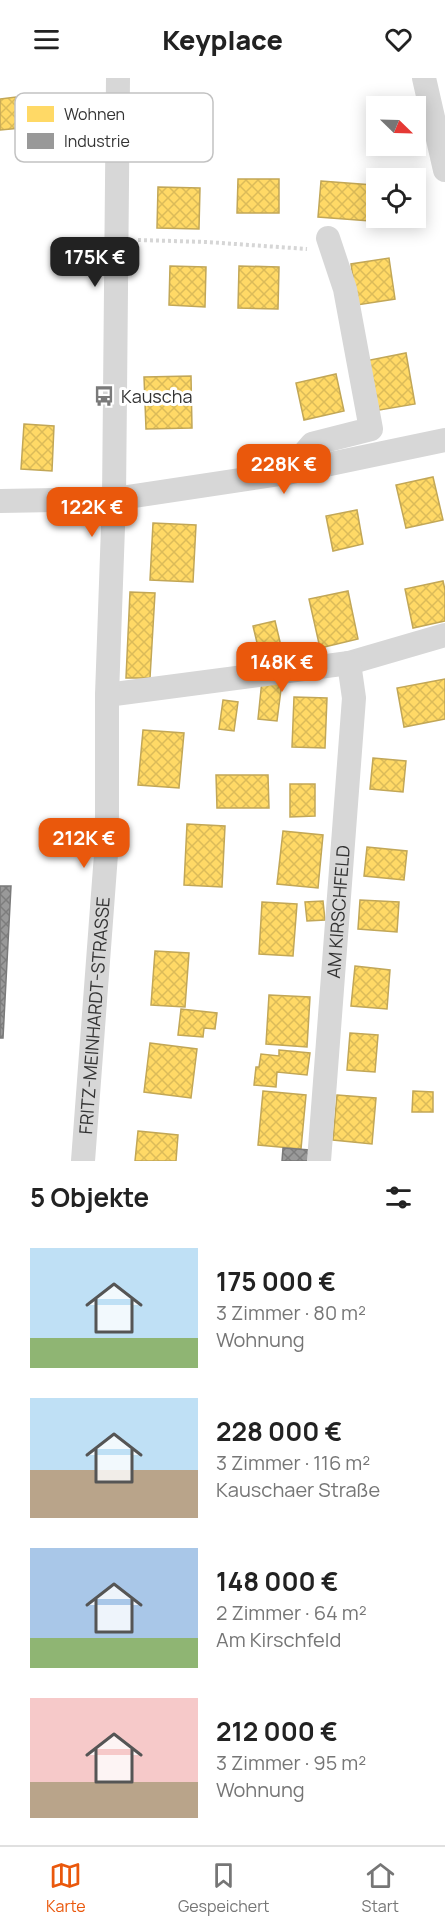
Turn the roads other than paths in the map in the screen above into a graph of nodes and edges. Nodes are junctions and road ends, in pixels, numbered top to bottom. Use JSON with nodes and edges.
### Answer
{"nodes":[{"id":1,"x":118,"y":78,"type":"edge"},
{"id":2,"x":424,"y":78,"type":"edge"},
{"id":3,"x":118,"y":93,"type":"edge"},
{"id":4,"x":117,"y":162,"type":"edge"},
{"id":5,"x":445,"y":170,"type":"edge"},
{"id":6,"x":331,"y":246,"type":"road end"},
{"id":7,"x":445,"y":440,"type":"edge"},
{"id":8,"x":287,"y":473,"type":"junction"},
{"id":9,"x":114,"y":499,"type":"junction"},
{"id":10,"x":0,"y":501,"type":"edge"},
{"id":11,"x":445,"y":635,"type":"edge"},
{"id":12,"x":349,"y":663,"type":"junction"},
{"id":13,"x":107,"y":695,"type":"junction"},
{"id":14,"x":83,"y":1161,"type":"edge"},
{"id":15,"x":320,"y":1161,"type":"edge"}],
"edges":[{"from":1,"to":3,"type":"street","name":"FRITZ-MEINHARDT-STRASSE"},
{"from":2,"to":5,"type":"street"},
{"from":4,"to":9,"type":"street","name":"FRITZ-MEINHARDT-STRASSE"},
{"from":6,"to":8,"type":"street"},
{"from":7,"to":8,"type":"street"},
{"from":8,"to":9,"type":"street"},
{"from":9,"to":10,"type":"street"},
{"from":9,"to":13,"type":"street","name":"FRITZ-MEINHARDT-STRASSE"},
{"from":11,"to":12,"type":"street"},
{"from":12,"to":13,"type":"street"},
{"from":12,"to":15,"type":"street","name":"AM KIRSCHFELD"},
{"from":13,"to":14,"type":"street","name":"FRITZ-MEINHARDT-STRASSE"}]}
